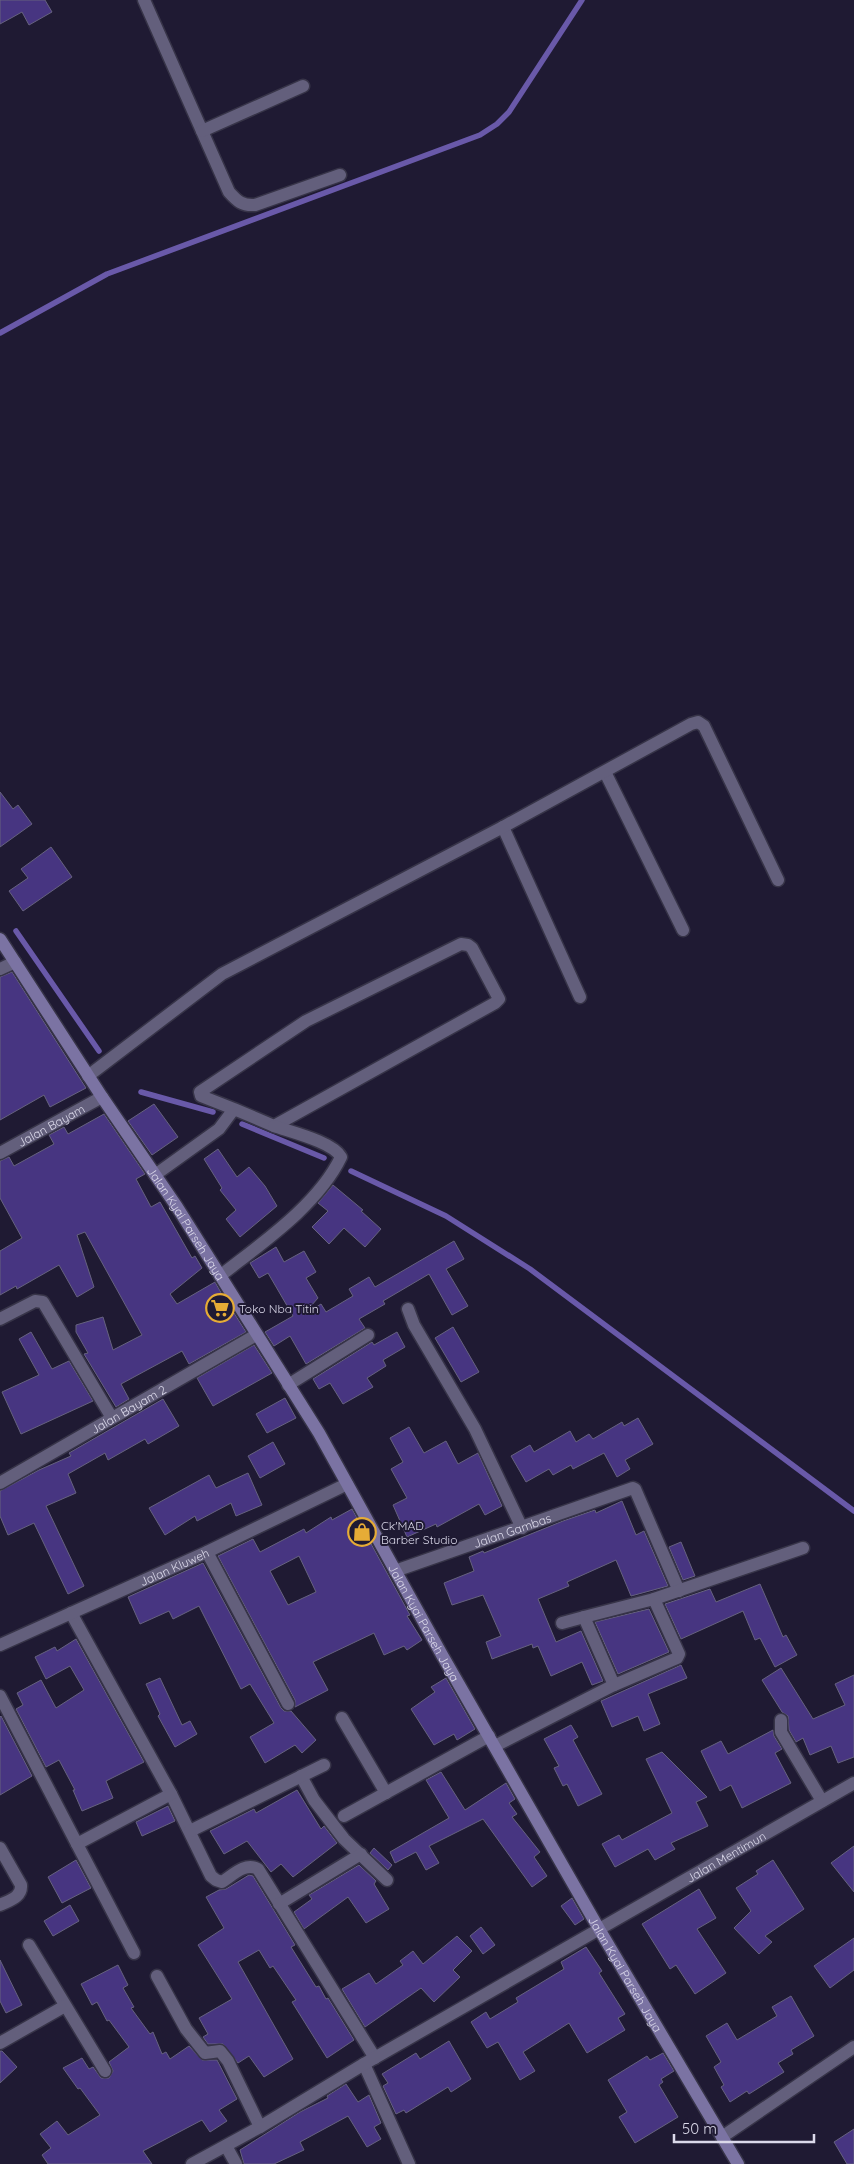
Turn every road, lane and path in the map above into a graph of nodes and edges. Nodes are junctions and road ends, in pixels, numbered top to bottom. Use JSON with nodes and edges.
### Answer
{"nodes":[{"id":1,"x":144,"y":0,"type":"edge"},
{"id":2,"x":302,"y":86,"type":"dead end"},
{"id":3,"x":202,"y":131,"type":"junction"},
{"id":4,"x":340,"y":176,"type":"dead end"},
{"id":5,"x":604,"y":772,"type":"junction"},
{"id":6,"x":503,"y":828,"type":"junction"},
{"id":7,"x":778,"y":880,"type":"dead end"},
{"id":8,"x":684,"y":930,"type":"dead end"},
{"id":9,"x":0,"y":939,"type":"edge"},
{"id":10,"x":15,"y":962,"type":"junction"},
{"id":11,"x":0,"y":969,"type":"edge"},
{"id":12,"x":580,"y":997,"type":"dead end"},
{"id":13,"x":88,"y":1076,"type":"junction"},
{"id":14,"x":102,"y":1097,"type":"junction"},
{"id":15,"x":234,"y":1109,"type":"junction"},
{"id":16,"x":274,"y":1126,"type":"junction"},
{"id":17,"x":0,"y":1153,"type":"edge"},
{"id":18,"x":155,"y":1175,"type":"junction"},
{"id":19,"x":220,"y":1276,"type":"junction"},
{"id":20,"x":408,"y":1310,"type":"dead end"},
{"id":21,"x":0,"y":1319,"type":"edge"},
{"id":22,"x":256,"y":1335,"type":"junction"},
{"id":23,"x":368,"y":1335,"type":"dead end"},
{"id":24,"x":288,"y":1385,"type":"junction"},
{"id":25,"x":112,"y":1418,"type":"junction"},
{"id":26,"x":0,"y":1483,"type":"edge"},
{"id":27,"x":347,"y":1484,"type":"junction"},
{"id":28,"x":522,"y":1528,"type":"junction"},
{"id":29,"x":803,"y":1548,"type":"dead end"},
{"id":30,"x":208,"y":1552,"type":"junction"},
{"id":31,"x":396,"y":1571,"type":"junction"},
{"id":32,"x":679,"y":1591,"type":"junction"},
{"id":33,"x":654,"y":1599,"type":"junction"},
{"id":34,"x":71,"y":1614,"type":"junction"},
{"id":35,"x":584,"y":1617,"type":"junction"},
{"id":36,"x":562,"y":1623,"type":"dead end"},
{"id":37,"x":0,"y":1645,"type":"edge"},
{"id":38,"x":614,"y":1685,"type":"junction"},
{"id":39,"x":0,"y":1696,"type":"edge"},
{"id":40,"x":288,"y":1704,"type":"dead end"},
{"id":41,"x":342,"y":1718,"type":"dead end"},
{"id":42,"x":781,"y":1720,"type":"dead end"},
{"id":43,"x":492,"y":1741,"type":"junction"},
{"id":44,"x":324,"y":1765,"type":"dead end"},
{"id":45,"x":302,"y":1776,"type":"junction"},
{"id":46,"x":854,"y":1783,"type":"edge"},
{"id":47,"x":386,"y":1793,"type":"junction"},
{"id":48,"x":171,"y":1794,"type":"junction"},
{"id":49,"x":822,"y":1801,"type":"junction"},
{"id":50,"x":344,"y":1816,"type":"dead end"},
{"id":51,"x":190,"y":1831,"type":"junction"},
{"id":52,"x":76,"y":1844,"type":"junction"},
{"id":53,"x":0,"y":1848,"type":"edge"},
{"id":54,"x":361,"y":1854,"type":"junction"},
{"id":55,"x":387,"y":1880,"type":"dead end"},
{"id":56,"x":0,"y":1904,"type":"edge"},
{"id":57,"x":279,"y":1904,"type":"junction"},
{"id":58,"x":599,"y":1929,"type":"junction"},
{"id":59,"x":28,"y":1945,"type":"dead end"},
{"id":60,"x":134,"y":1953,"type":"dead end"},
{"id":61,"x":157,"y":1976,"type":"dead end"},
{"id":62,"x":65,"y":2006,"type":"junction"},
{"id":63,"x":0,"y":2043,"type":"edge"},
{"id":64,"x":854,"y":2047,"type":"edge"},
{"id":65,"x":370,"y":2061,"type":"junction"},
{"id":66,"x":105,"y":2071,"type":"dead end"},
{"id":67,"x":260,"y":2127,"type":"junction"},
{"id":68,"x":722,"y":2137,"type":"junction"},
{"id":69,"x":226,"y":2146,"type":"junction"},
{"id":70,"x":192,"y":2164,"type":"edge"},
{"id":71,"x":236,"y":2164,"type":"edge"},
{"id":72,"x":409,"y":2164,"type":"edge"},
{"id":73,"x":738,"y":2164,"type":"edge"}],
"edges":[{"from":1,"to":3,"type":"street"},
{"from":2,"to":3,"type":"street"},
{"from":3,"to":4,"type":"street"},
{"from":5,"to":6,"type":"street"},
{"from":5,"to":7,"type":"street"},
{"from":5,"to":8,"type":"street"},
{"from":6,"to":12,"type":"street"},
{"from":6,"to":13,"type":"street"},
{"from":9,"to":10,"type":"main road","name":"Jalan Kyai Parseh Jaya"},
{"from":10,"to":11,"type":"street"},
{"from":10,"to":13,"type":"main road","name":"Jalan Kyai Parseh Jaya"},
{"from":13,"to":14,"type":"main road","name":"Jalan Kyai Parseh Jaya"},
{"from":14,"to":17,"type":"street","name":"Jalan Bayam"},
{"from":14,"to":18,"type":"main road","name":"Jalan Kyai Parseh Jaya"},
{"from":15,"to":16,"type":"street"},
{"from":15,"to":16,"type":"street"},
{"from":15,"to":18,"type":"street"},
{"from":16,"to":19,"type":"street"},
{"from":18,"to":19,"type":"main road","name":"Jalan Kyai Parseh Jaya"},
{"from":19,"to":22,"type":"main road","name":"Jalan Kyai Parseh Jaya"},
{"from":20,"to":28,"type":"street"},
{"from":21,"to":25,"type":"street"},
{"from":22,"to":24,"type":"main road","name":"Jalan Kyai Parseh Jaya"},
{"from":22,"to":25,"type":"street","name":"Jalan Bayam 2"},
{"from":23,"to":24,"type":"street"},
{"from":24,"to":27,"type":"main road","name":"Jalan Kyai Parseh Jaya"},
{"from":25,"to":26,"type":"street","name":"Jalan Bayam 2"},
{"from":27,"to":30,"type":"street","name":"Jalan Kluweh"},
{"from":27,"to":31,"type":"main road","name":"Jalan Kyai Parseh Jaya"},
{"from":28,"to":31,"type":"street","name":"Jalan Gambas"},
{"from":28,"to":32,"type":"street","name":"Jalan Gambas"},
{"from":29,"to":32,"type":"street"},
{"from":30,"to":34,"type":"street","name":"Jalan Kluweh"},
{"from":30,"to":40,"type":"street"},
{"from":31,"to":43,"type":"main road","name":"Jalan Kyai Parseh Jaya"},
{"from":32,"to":33,"type":"street"},
{"from":33,"to":35,"type":"street"},
{"from":33,"to":38,"type":"street"},
{"from":34,"to":37,"type":"street","name":"Jalan Kluweh"},
{"from":34,"to":48,"type":"street"},
{"from":35,"to":36,"type":"street"},
{"from":35,"to":38,"type":"street"},
{"from":38,"to":43,"type":"street"},
{"from":39,"to":52,"type":"street"},
{"from":41,"to":47,"type":"street"},
{"from":42,"to":49,"type":"street"},
{"from":43,"to":47,"type":"street"},
{"from":43,"to":58,"type":"main road","name":"Jalan Kyai Parseh Jaya"},
{"from":44,"to":45,"type":"street"},
{"from":45,"to":51,"type":"street"},
{"from":45,"to":54,"type":"street"},
{"from":46,"to":49,"type":"street","name":"Jalan Mentimun"},
{"from":47,"to":50,"type":"street"},
{"from":48,"to":51,"type":"street"},
{"from":48,"to":52,"type":"street"},
{"from":49,"to":58,"type":"street","name":"Jalan Mentimun"},
{"from":51,"to":57,"type":"street"},
{"from":52,"to":60,"type":"street"},
{"from":53,"to":56,"type":"street"},
{"from":54,"to":55,"type":"street"},
{"from":54,"to":57,"type":"street"},
{"from":57,"to":65,"type":"street"},
{"from":58,"to":65,"type":"street","name":"Jalan Mentimun"},
{"from":58,"to":68,"type":"main road","name":"Jalan Kyai Parseh Jaya"},
{"from":59,"to":62,"type":"street"},
{"from":61,"to":67,"type":"street"},
{"from":62,"to":63,"type":"street"},
{"from":62,"to":66,"type":"street"},
{"from":64,"to":68,"type":"street"},
{"from":65,"to":67,"type":"street","name":"Jalan Mentimun"},
{"from":65,"to":72,"type":"street"},
{"from":67,"to":69,"type":"street","name":"Jalan Mentimun"},
{"from":68,"to":73,"type":"main road","name":"Jalan Kyai Parseh Jaya"},
{"from":69,"to":70,"type":"street","name":"Jalan Mentimun"},
{"from":69,"to":71,"type":"street"}]}
